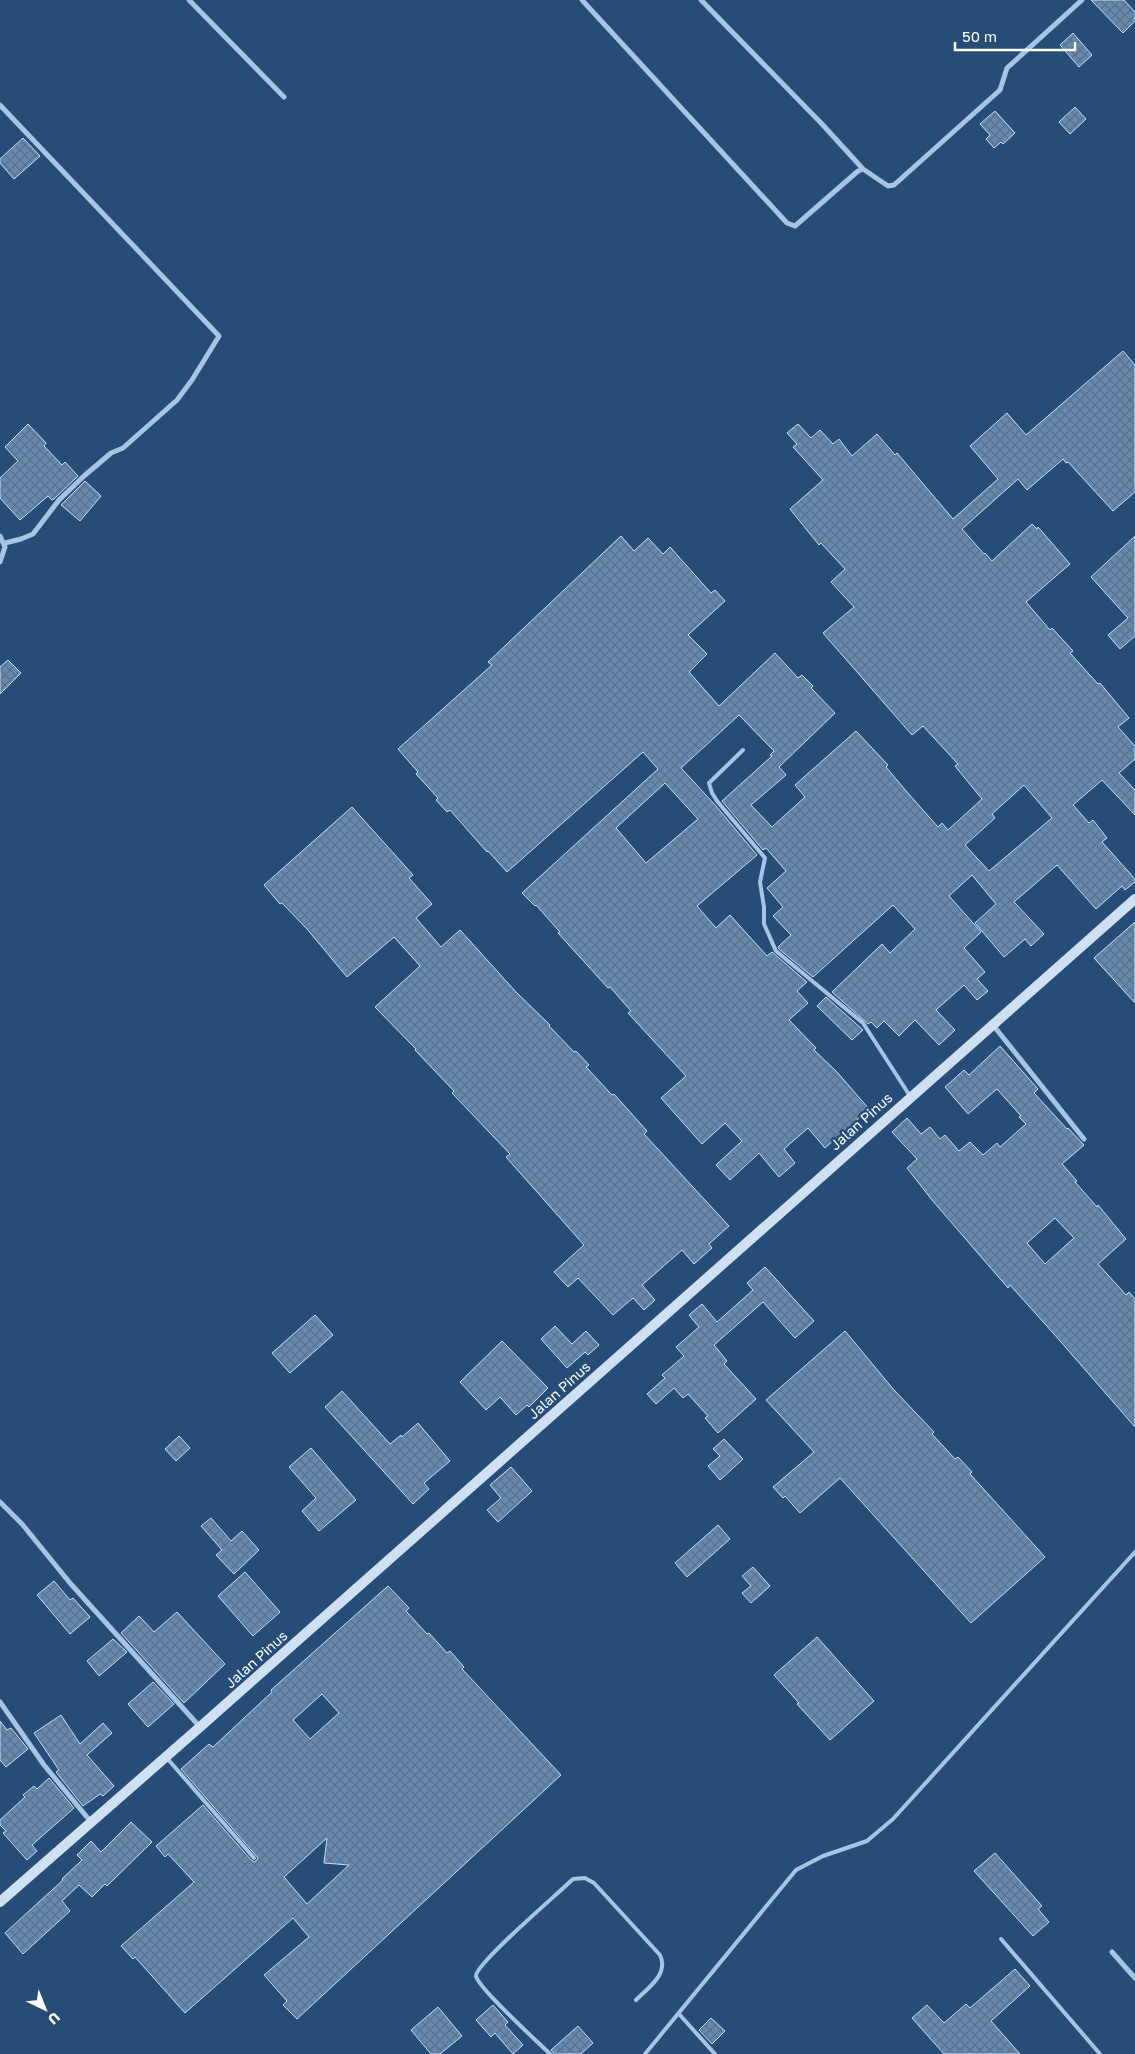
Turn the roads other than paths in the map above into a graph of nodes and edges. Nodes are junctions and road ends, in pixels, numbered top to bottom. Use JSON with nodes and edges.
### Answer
{"nodes":[{"id":1,"x":190,"y":0,"type":"edge"},
{"id":2,"x":582,"y":0,"type":"edge"},
{"id":3,"x":701,"y":0,"type":"edge"},
{"id":4,"x":1082,"y":0,"type":"edge"},
{"id":5,"x":284,"y":97,"type":"dead end"},
{"id":6,"x":0,"y":106,"type":"edge"},
{"id":7,"x":863,"y":169,"type":"junction"},
{"id":8,"x":0,"y":536,"type":"edge"},
{"id":9,"x":4,"y":543,"type":"junction"},
{"id":10,"x":0,"y":562,"type":"edge"},
{"id":11,"x":743,"y":750,"type":"dead end"},
{"id":12,"x":1135,"y":899,"type":"edge"},
{"id":13,"x":993,"y":1025,"type":"junction"},
{"id":14,"x":910,"y":1096,"type":"junction"},
{"id":15,"x":1084,"y":1139,"type":"dead end"},
{"id":16,"x":0,"y":1502,"type":"edge"},
{"id":17,"x":1135,"y":1552,"type":"edge"},
{"id":18,"x":0,"y":1702,"type":"edge"},
{"id":19,"x":200,"y":1727,"type":"junction"},
{"id":20,"x":166,"y":1757,"type":"junction"},
{"id":21,"x":91,"y":1822,"type":"junction"},
{"id":22,"x":254,"y":1858,"type":"dead end"},
{"id":23,"x":0,"y":1902,"type":"edge"},
{"id":24,"x":1001,"y":1939,"type":"dead end"},
{"id":25,"x":1112,"y":1952,"type":"dead end"},
{"id":26,"x":1135,"y":1978,"type":"edge"},
{"id":27,"x":636,"y":2000,"type":"dead end"},
{"id":28,"x":679,"y":2014,"type":"junction"},
{"id":29,"x":550,"y":2054,"type":"edge"},
{"id":30,"x":645,"y":2054,"type":"edge"},
{"id":31,"x":715,"y":2054,"type":"edge"},
{"id":32,"x":1100,"y":2054,"type":"edge"}],
"edges":[{"from":1,"to":5,"type":"street"},
{"from":2,"to":7,"type":"street"},
{"from":3,"to":7,"type":"street"},
{"from":4,"to":7,"type":"street"},
{"from":6,"to":9,"type":"street"},
{"from":8,"to":9,"type":"street"},
{"from":9,"to":10,"type":"street"},
{"from":11,"to":14,"type":"lane"},
{"from":12,"to":13,"type":"street","name":"Jalan Pinus"},
{"from":13,"to":14,"type":"street","name":"Jalan Pinus"},
{"from":13,"to":15,"type":"street"},
{"from":14,"to":19,"type":"street","name":"Jalan Pinus"},
{"from":16,"to":19,"type":"street"},
{"from":17,"to":28,"type":"lane"},
{"from":18,"to":21,"type":"street"},
{"from":19,"to":20,"type":"street","name":"Jalan Pinus"},
{"from":20,"to":21,"type":"street","name":"Jalan Pinus"},
{"from":20,"to":22,"type":"lane"},
{"from":21,"to":23,"type":"street","name":"Jalan Pinus"},
{"from":24,"to":32,"type":"lane"},
{"from":25,"to":26,"type":"street"},
{"from":27,"to":29,"type":"lane"},
{"from":28,"to":30,"type":"lane"},
{"from":28,"to":31,"type":"lane"}]}
